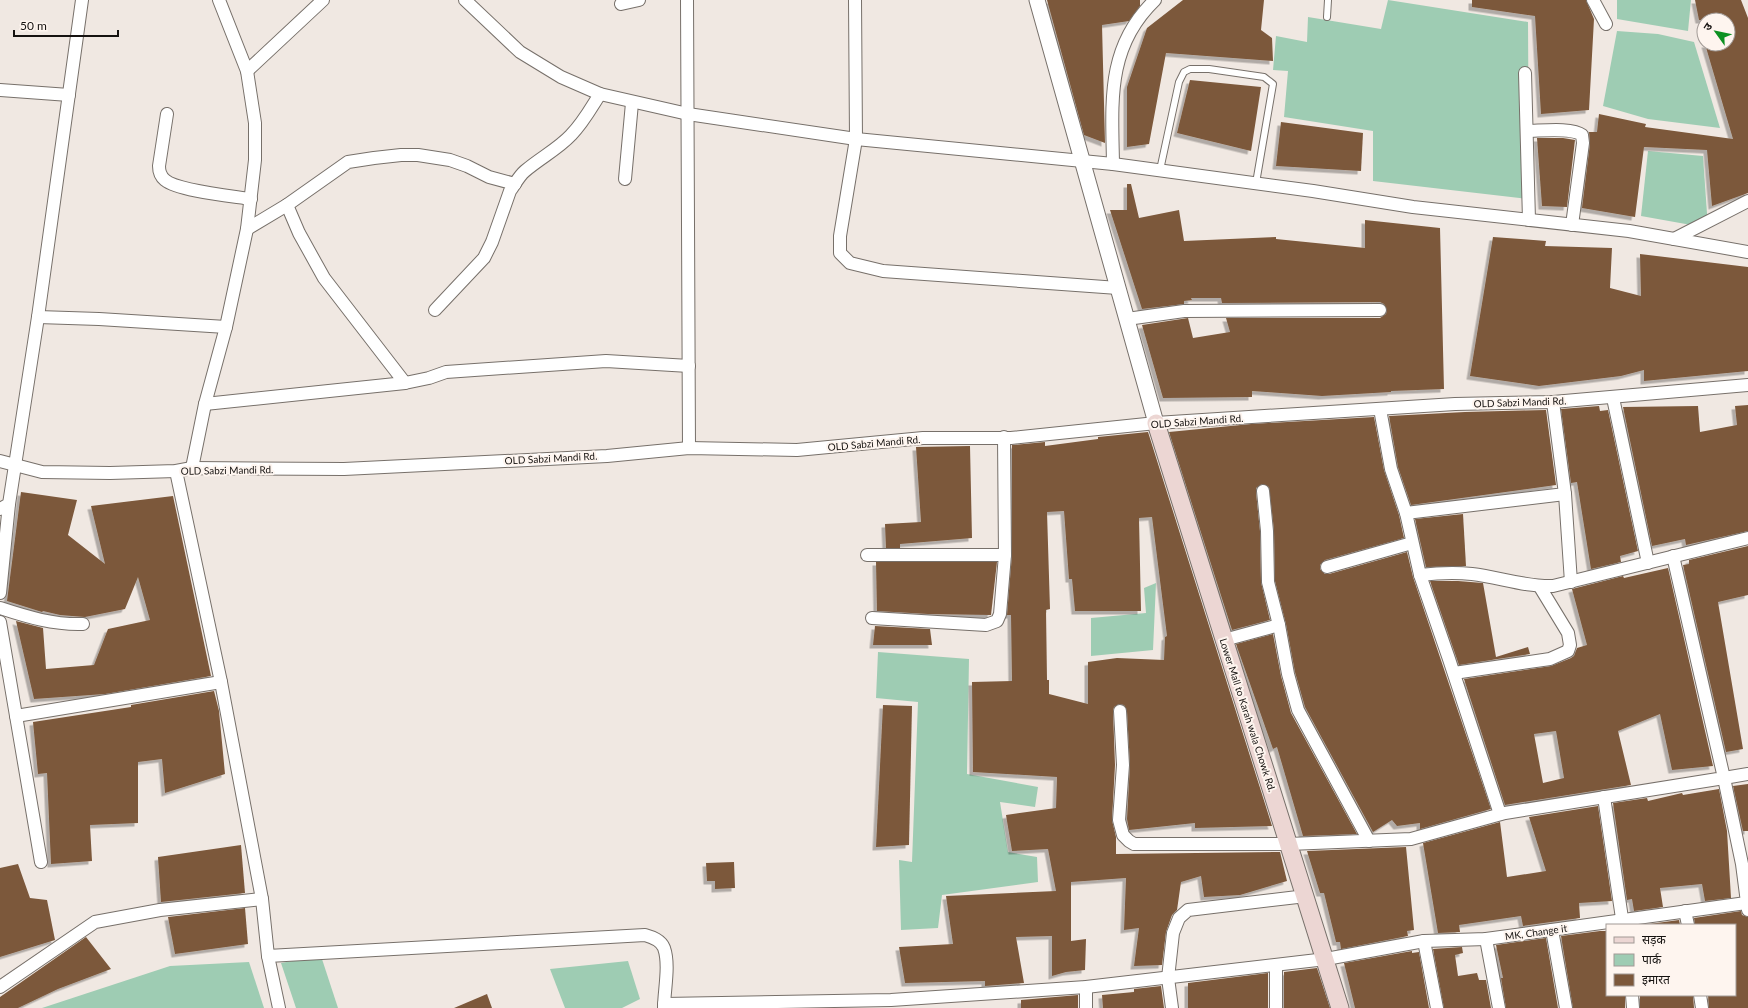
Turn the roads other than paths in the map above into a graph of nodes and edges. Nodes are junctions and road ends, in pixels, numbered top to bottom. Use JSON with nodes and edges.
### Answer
{"nodes":[{"id":1,"x":82,"y":0,"type":"edge"},
{"id":2,"x":219,"y":0,"type":"edge"},
{"id":3,"x":323,"y":0,"type":"edge"},
{"id":4,"x":465,"y":0,"type":"edge"},
{"id":5,"x":639,"y":0,"type":"edge"},
{"id":6,"x":687,"y":0,"type":"edge"},
{"id":7,"x":855,"y":0,"type":"edge"},
{"id":8,"x":1038,"y":0,"type":"edge"},
{"id":9,"x":1328,"y":0,"type":"edge"},
{"id":10,"x":1593,"y":0,"type":"edge"},
{"id":11,"x":1153,"y":1,"type":"edge"},
{"id":12,"x":621,"y":4,"type":"dead end"},
{"id":13,"x":1327,"y":17,"type":"dead end"},
{"id":14,"x":1606,"y":24,"type":"dead end"},
{"id":15,"x":247,"y":71,"type":"junction"},
{"id":16,"x":1525,"y":73,"type":"dead end"},
{"id":17,"x":0,"y":90,"type":"edge"},
{"id":18,"x":600,"y":94,"type":"junction"},
{"id":19,"x":69,"y":95,"type":"junction"},
{"id":20,"x":632,"y":103,"type":"junction"},
{"id":21,"x":167,"y":114,"type":"dead end"},
{"id":22,"x":688,"y":114,"type":"junction"},
{"id":23,"x":1527,"y":131,"type":"junction"},
{"id":24,"x":856,"y":139,"type":"junction"},
{"id":25,"x":1083,"y":161,"type":"junction"},
{"id":26,"x":1113,"y":164,"type":"junction"},
{"id":27,"x":1160,"y":170,"type":"junction"},
{"id":28,"x":625,"y":179,"type":"dead end"},
{"id":29,"x":1256,"y":183,"type":"junction"},
{"id":30,"x":515,"y":184,"type":"junction"},
{"id":31,"x":251,"y":199,"type":"junction"},
{"id":32,"x":1748,"y":201,"type":"edge"},
{"id":33,"x":287,"y":205,"type":"junction"},
{"id":34,"x":1529,"y":220,"type":"junction"},
{"id":35,"x":1572,"y":225,"type":"junction"},
{"id":36,"x":247,"y":229,"type":"junction"},
{"id":37,"x":1674,"y":239,"type":"junction"},
{"id":38,"x":1748,"y":252,"type":"edge"},
{"id":39,"x":1118,"y":288,"type":"junction"},
{"id":40,"x":435,"y":310,"type":"dead end"},
{"id":41,"x":1380,"y":310,"type":"dead end"},
{"id":42,"x":38,"y":317,"type":"junction"},
{"id":43,"x":1126,"y":319,"type":"junction"},
{"id":44,"x":226,"y":327,"type":"junction"},
{"id":45,"x":689,"y":366,"type":"junction"},
{"id":46,"x":405,"y":383,"type":"junction"},
{"id":47,"x":1748,"y":385,"type":"edge"},
{"id":48,"x":1613,"y":398,"type":"junction"},
{"id":49,"x":1553,"y":402,"type":"junction"},
{"id":50,"x":205,"y":404,"type":"junction"},
{"id":51,"x":1380,"y":409,"type":"junction"},
{"id":52,"x":1156,"y":423,"type":"junction"},
{"id":53,"x":1004,"y":437,"type":"junction"},
{"id":54,"x":689,"y":448,"type":"junction"},
{"id":55,"x":0,"y":461,"type":"edge"},
{"id":56,"x":15,"y":466,"type":"junction"},
{"id":57,"x":192,"y":468,"type":"junction"},
{"id":58,"x":176,"y":471,"type":"junction"},
{"id":59,"x":1263,"y":491,"type":"dead end"},
{"id":60,"x":1565,"y":494,"type":"junction"},
{"id":61,"x":5,"y":507,"type":"edge"},
{"id":62,"x":1406,"y":513,"type":"junction"},
{"id":63,"x":1748,"y":538,"type":"edge"},
{"id":64,"x":1412,"y":543,"type":"junction"},
{"id":65,"x":867,"y":555,"type":"dead end"},
{"id":66,"x":1005,"y":555,"type":"junction"},
{"id":67,"x":1673,"y":556,"type":"junction"},
{"id":68,"x":1648,"y":562,"type":"junction"},
{"id":69,"x":1327,"y":567,"type":"dead end"},
{"id":70,"x":1420,"y":575,"type":"junction"},
{"id":71,"x":1571,"y":582,"type":"junction"},
{"id":72,"x":1540,"y":586,"type":"junction"},
{"id":73,"x":0,"y":593,"type":"edge"},
{"id":74,"x":0,"y":608,"type":"edge"},
{"id":75,"x":872,"y":618,"type":"dead end"},
{"id":76,"x":0,"y":622,"type":"edge"},
{"id":77,"x":83,"y":624,"type":"dead end"},
{"id":78,"x":1279,"y":625,"type":"junction"},
{"id":79,"x":1224,"y":640,"type":"junction"},
{"id":80,"x":1454,"y":673,"type":"junction"},
{"id":81,"x":221,"y":682,"type":"junction"},
{"id":82,"x":6,"y":698,"type":"edge"},
{"id":83,"x":1120,"y":711,"type":"dead end"},
{"id":84,"x":16,"y":716,"type":"junction"},
{"id":85,"x":1748,"y":774,"type":"edge"},
{"id":86,"x":1724,"y":778,"type":"junction"},
{"id":87,"x":1604,"y":797,"type":"junction"},
{"id":88,"x":1500,"y":814,"type":"junction"},
{"id":89,"x":1368,"y":841,"type":"junction"},
{"id":90,"x":1289,"y":844,"type":"junction"},
{"id":91,"x":41,"y":862,"type":"dead end"},
{"id":92,"x":1306,"y":896,"type":"junction"},
{"id":93,"x":262,"y":899,"type":"junction"},
{"id":94,"x":1747,"y":907,"type":"edge"},
{"id":95,"x":1685,"y":911,"type":"junction"},
{"id":96,"x":1623,"y":922,"type":"edge"},
{"id":97,"x":1688,"y":924,"type":"edge"},
{"id":98,"x":1552,"y":930,"type":"junction"},
{"id":99,"x":1486,"y":939,"type":"junction"},
{"id":100,"x":1424,"y":941,"type":"junction"},
{"id":101,"x":268,"y":956,"type":"junction"},
{"id":102,"x":1326,"y":959,"type":"junction"},
{"id":103,"x":1276,"y":966,"type":"junction"},
{"id":104,"x":1168,"y":978,"type":"junction"},
{"id":105,"x":0,"y":987,"type":"edge"},
{"id":106,"x":1086,"y":987,"type":"junction"},
{"id":107,"x":1632,"y":996,"type":"edge"},
{"id":108,"x":1700,"y":996,"type":"edge"},
{"id":109,"x":664,"y":1006,"type":"edge"},
{"id":110,"x":279,"y":1008,"type":"edge"},
{"id":111,"x":1086,"y":1008,"type":"edge"},
{"id":112,"x":1172,"y":1008,"type":"edge"},
{"id":113,"x":1276,"y":1008,"type":"edge"},
{"id":114,"x":1340,"y":1008,"type":"edge"},
{"id":115,"x":1437,"y":1008,"type":"edge"},
{"id":116,"x":1499,"y":1008,"type":"edge"},
{"id":117,"x":1566,"y":1008,"type":"edge"},
{"id":118,"x":1633,"y":1008,"type":"edge"},
{"id":119,"x":1702,"y":1008,"type":"edge"}],
"edges":[{"from":1,"to":19,"type":"street"},
{"from":2,"to":15,"type":"street"},
{"from":3,"to":15,"type":"street"},
{"from":4,"to":18,"type":"street"},
{"from":5,"to":12,"type":"street"},
{"from":6,"to":22,"type":"street"},
{"from":7,"to":24,"type":"street"},
{"from":8,"to":25,"type":"street"},
{"from":9,"to":13,"type":"lane"},
{"from":10,"to":14,"type":"street"},
{"from":11,"to":26,"type":"street"},
{"from":15,"to":31,"type":"street"},
{"from":16,"to":23,"type":"street"},
{"from":17,"to":19,"type":"street"},
{"from":18,"to":20,"type":"street"},
{"from":18,"to":30,"type":"street"},
{"from":19,"to":42,"type":"street"},
{"from":20,"to":22,"type":"street"},
{"from":20,"to":28,"type":"street"},
{"from":21,"to":31,"type":"street"},
{"from":22,"to":24,"type":"street"},
{"from":22,"to":45,"type":"street"},
{"from":23,"to":34,"type":"street"},
{"from":23,"to":35,"type":"street"},
{"from":24,"to":25,"type":"street"},
{"from":24,"to":39,"type":"street"},
{"from":25,"to":26,"type":"street"},
{"from":25,"to":39,"type":"street"},
{"from":26,"to":27,"type":"street"},
{"from":27,"to":29,"type":"street"},
{"from":27,"to":29,"type":"lane"},
{"from":29,"to":34,"type":"street"},
{"from":30,"to":33,"type":"street"},
{"from":30,"to":40,"type":"street"},
{"from":31,"to":36,"type":"street"},
{"from":32,"to":37,"type":"street"},
{"from":33,"to":36,"type":"street"},
{"from":33,"to":46,"type":"street"},
{"from":34,"to":35,"type":"street"},
{"from":35,"to":37,"type":"street"},
{"from":36,"to":44,"type":"street"},
{"from":37,"to":38,"type":"street"},
{"from":39,"to":43,"type":"street"},
{"from":41,"to":43,"type":"street"},
{"from":42,"to":44,"type":"street"},
{"from":42,"to":56,"type":"street"},
{"from":43,"to":52,"type":"street"},
{"from":44,"to":50,"type":"street"},
{"from":45,"to":46,"type":"street"},
{"from":45,"to":54,"type":"street"},
{"from":46,"to":50,"type":"street"},
{"from":47,"to":48,"type":"street","name":"OLD Sabzi Mandi Rd."},
{"from":48,"to":49,"type":"street","name":"OLD Sabzi Mandi Rd."},
{"from":48,"to":68,"type":"street"},
{"from":49,"to":51,"type":"street","name":"OLD Sabzi Mandi Rd."},
{"from":49,"to":60,"type":"street"},
{"from":50,"to":57,"type":"street"},
{"from":51,"to":52,"type":"street","name":"OLD Sabzi Mandi Rd."},
{"from":51,"to":62,"type":"street"},
{"from":52,"to":53,"type":"street","name":"OLD Sabzi Mandi Rd."},
{"from":52,"to":79,"type":"main road","name":"Lower Mall to Karah wala Chowk Rd."},
{"from":53,"to":54,"type":"street","name":"OLD Sabzi Mandi Rd."},
{"from":53,"to":66,"type":"street"},
{"from":54,"to":57,"type":"street","name":"OLD Sabzi Mandi Rd."},
{"from":55,"to":56,"type":"street","name":"OLD Sabzi Mandi Rd."},
{"from":56,"to":58,"type":"street","name":"OLD Sabzi Mandi Rd."},
{"from":56,"to":61,"type":"street"},
{"from":57,"to":58,"type":"street","name":"OLD Sabzi Mandi Rd."},
{"from":58,"to":81,"type":"street"},
{"from":59,"to":78,"type":"street"},
{"from":60,"to":62,"type":"street"},
{"from":60,"to":71,"type":"street"},
{"from":61,"to":73,"type":"street"},
{"from":62,"to":64,"type":"street"},
{"from":63,"to":67,"type":"street"},
{"from":64,"to":69,"type":"street"},
{"from":64,"to":70,"type":"street"},
{"from":65,"to":66,"type":"street"},
{"from":66,"to":75,"type":"street"},
{"from":67,"to":68,"type":"street"},
{"from":67,"to":86,"type":"street","name":"MK, Change it"},
{"from":68,"to":71,"type":"street"},
{"from":70,"to":72,"type":"street"},
{"from":70,"to":80,"type":"street"},
{"from":71,"to":72,"type":"street"},
{"from":72,"to":80,"type":"street"},
{"from":74,"to":77,"type":"street"},
{"from":76,"to":82,"type":"street"},
{"from":78,"to":79,"type":"street"},
{"from":78,"to":89,"type":"street"},
{"from":79,"to":90,"type":"main road","name":"Lower Mall to Karah wala Chowk Rd."},
{"from":80,"to":88,"type":"street"},
{"from":81,"to":84,"type":"street"},
{"from":81,"to":93,"type":"street"},
{"from":82,"to":84,"type":"street"},
{"from":83,"to":90,"type":"street"},
{"from":84,"to":91,"type":"street"},
{"from":85,"to":86,"type":"street"},
{"from":86,"to":87,"type":"street"},
{"from":86,"to":94,"type":"street","name":"MK, Change it"},
{"from":87,"to":88,"type":"street"},
{"from":87,"to":96,"type":"street"},
{"from":88,"to":89,"type":"street"},
{"from":89,"to":90,"type":"street"},
{"from":90,"to":92,"type":"main road","name":"Lower Mall to Karah wala Chowk Rd."},
{"from":92,"to":102,"type":"main road","name":"Lower Mall to Karah wala Chowk Rd."},
{"from":92,"to":104,"type":"street"},
{"from":93,"to":101,"type":"street"},
{"from":93,"to":105,"type":"street"},
{"from":94,"to":95,"type":"street","name":"MK, Change it"},
{"from":95,"to":96,"type":"street","name":"MK, Change it"},
{"from":95,"to":97,"type":"street"},
{"from":96,"to":98,"type":"street","name":"MK, Change it"},
{"from":98,"to":99,"type":"street","name":"MK, Change it"},
{"from":98,"to":117,"type":"street"},
{"from":99,"to":100,"type":"street","name":"MK, Change it"},
{"from":99,"to":116,"type":"street"},
{"from":100,"to":102,"type":"street","name":"MK, Change it"},
{"from":100,"to":115,"type":"street"},
{"from":101,"to":109,"type":"street"},
{"from":101,"to":110,"type":"street"},
{"from":102,"to":103,"type":"street","name":"MK, Change it"},
{"from":102,"to":114,"type":"main road","name":"Lower Mall to Karah wala Chowk Rd."},
{"from":103,"to":104,"type":"street","name":"MK, Change it"},
{"from":103,"to":113,"type":"street"},
{"from":104,"to":106,"type":"street","name":"MK, Change it"},
{"from":104,"to":112,"type":"street"},
{"from":106,"to":109,"type":"street","name":"MK, Change it"},
{"from":106,"to":111,"type":"street"},
{"from":107,"to":118,"type":"street"},
{"from":108,"to":119,"type":"street"}]}
